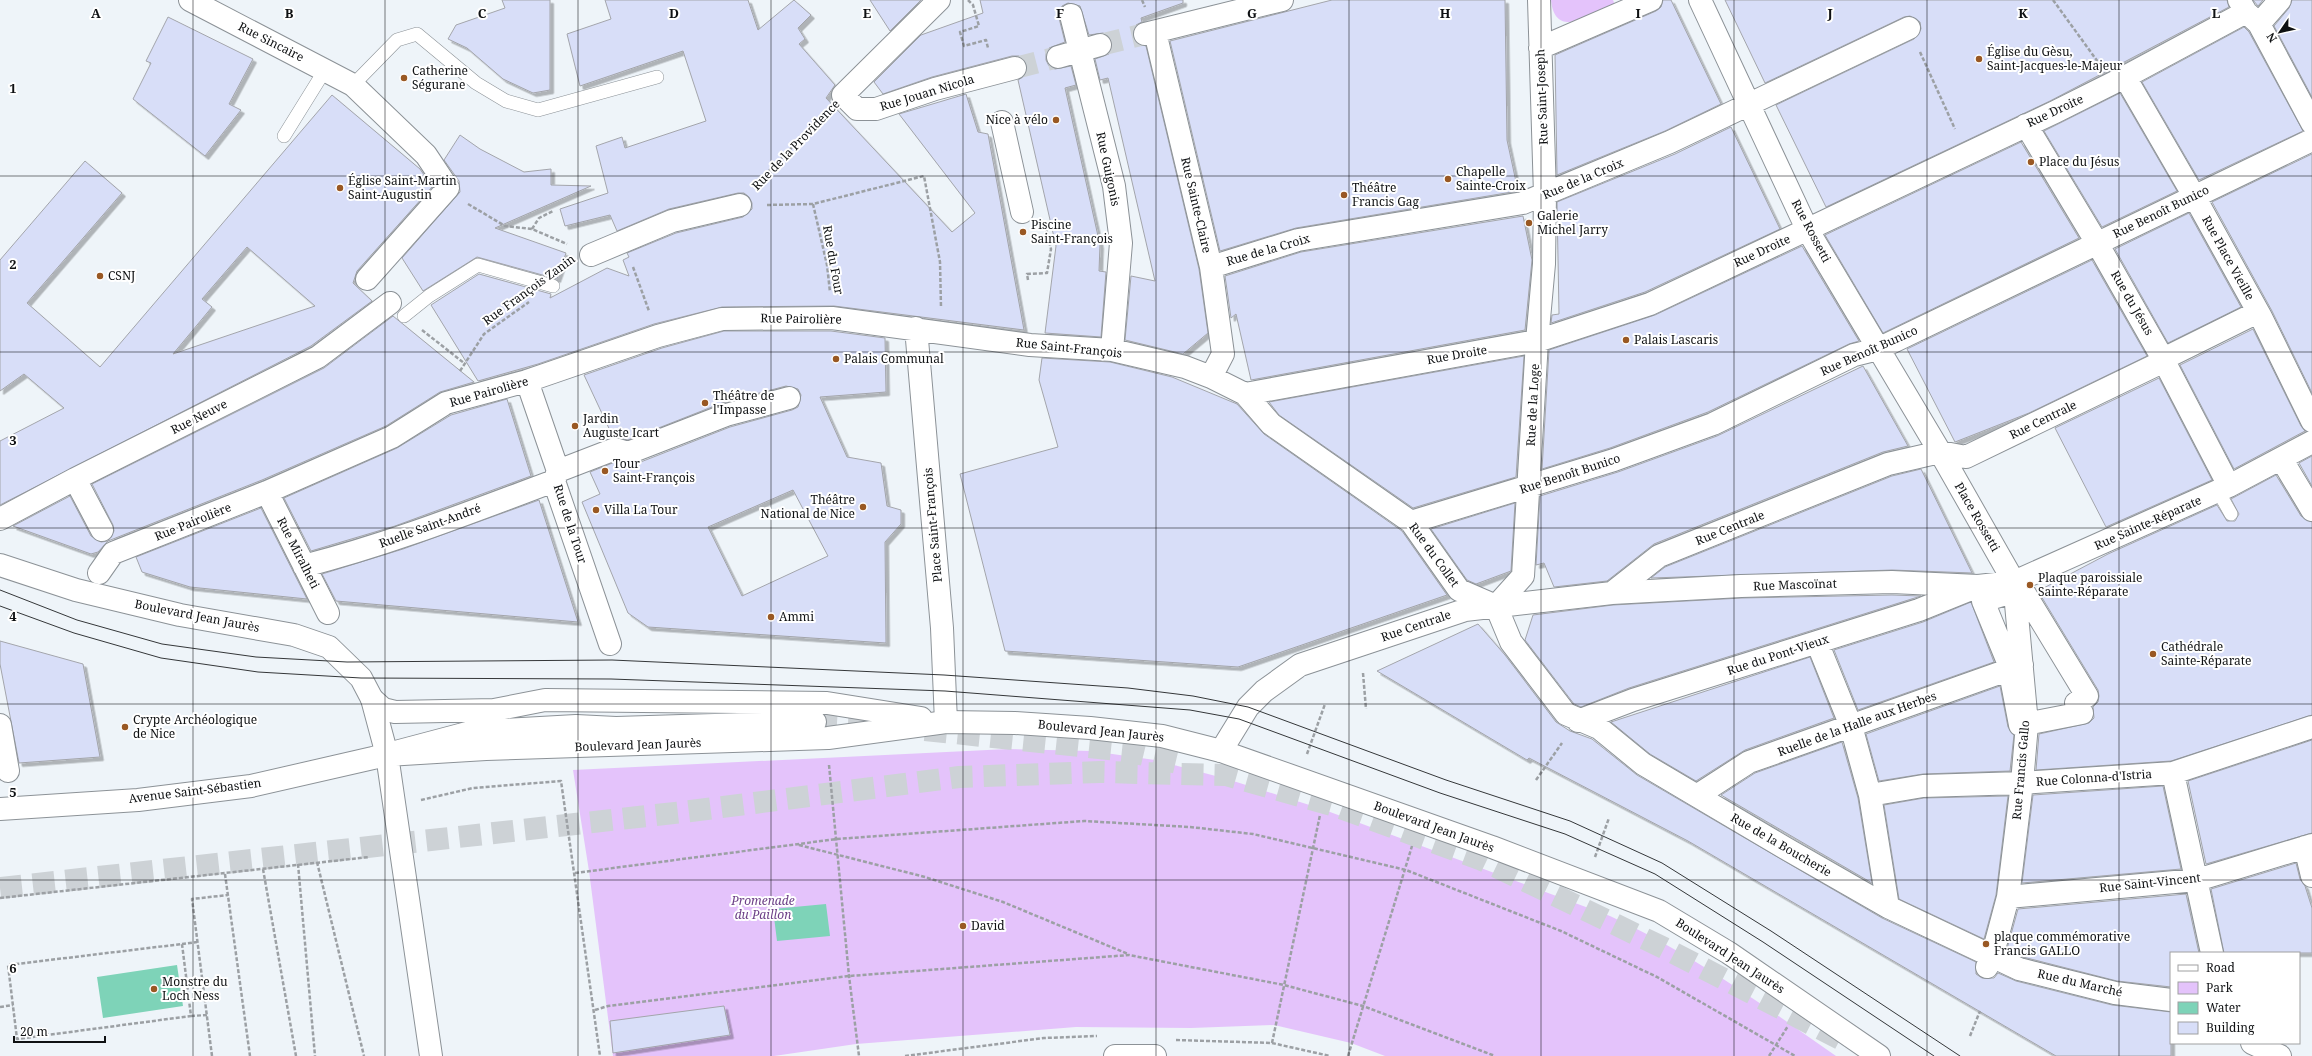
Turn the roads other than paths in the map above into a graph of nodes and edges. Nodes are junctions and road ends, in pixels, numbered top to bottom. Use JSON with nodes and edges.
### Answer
{"nodes":[{"id":1,"x":190,"y":0,"type":"edge"},
{"id":2,"x":939,"y":0,"type":"edge"},
{"id":3,"x":1282,"y":0,"type":"edge"},
{"id":4,"x":1539,"y":0,"type":"edge"},
{"id":5,"x":1651,"y":0,"type":"edge"},
{"id":6,"x":1700,"y":0,"type":"edge"},
{"id":7,"x":2280,"y":0,"type":"edge"},
{"id":8,"x":2248,"y":12,"type":"edge"},
{"id":9,"x":1072,"y":15,"type":"dead end"},
{"id":10,"x":1909,"y":28,"type":"road end"},
{"id":11,"x":1090,"y":47,"type":"junction"},
{"id":12,"x":1540,"y":48,"type":"junction"},
{"id":13,"x":1058,"y":57,"type":"tunnel mouth"},
{"id":14,"x":1015,"y":68,"type":"tunnel mouth"},
{"id":15,"x":326,"y":70,"type":"junction"},
{"id":16,"x":657,"y":76,"type":"dead end"},
{"id":17,"x":2119,"y":80,"type":"junction"},
{"id":18,"x":353,"y":85,"type":"junction"},
{"id":19,"x":843,"y":95,"type":"joint"},
{"id":20,"x":1749,"y":104,"type":"junction"},
{"id":21,"x":1002,"y":122,"type":"dead end"},
{"id":22,"x":2312,"y":123,"type":"edge"},
{"id":23,"x":2026,"y":125,"type":"junction"},
{"id":24,"x":284,"y":136,"type":"dead end"},
{"id":25,"x":2312,"y":140,"type":"edge"},
{"id":26,"x":1545,"y":195,"type":"junction"},
{"id":27,"x":2194,"y":196,"type":"junction"},
{"id":28,"x":740,"y":205,"type":"road end"},
{"id":29,"x":1022,"y":212,"type":"dead end"},
{"id":30,"x":1807,"y":229,"type":"junction"},
{"id":31,"x":2097,"y":243,"type":"junction"},
{"id":32,"x":591,"y":255,"type":"road end"},
{"id":33,"x":1211,"y":267,"type":"junction"},
{"id":34,"x":367,"y":279,"type":"dead end"},
{"id":35,"x":553,"y":286,"type":"road end"},
{"id":36,"x":397,"y":309,"type":"joint"},
{"id":37,"x":2258,"y":312,"type":"junction"},
{"id":38,"x":887,"y":324,"type":"joint"},
{"id":39,"x":916,"y":328,"type":"junction"},
{"id":40,"x":1537,"y":341,"type":"junction"},
{"id":41,"x":1878,"y":349,"type":"junction"},
{"id":42,"x":1112,"y":350,"type":"junction"},
{"id":43,"x":2164,"y":359,"type":"junction"},
{"id":44,"x":1211,"y":377,"type":"junction"},
{"id":45,"x":527,"y":382,"type":"junction"},
{"id":46,"x":1245,"y":394,"type":"junction"},
{"id":47,"x":789,"y":398,"type":"dead end"},
{"id":48,"x":2312,"y":421,"type":"edge"},
{"id":49,"x":2312,"y":442,"type":"edge"},
{"id":50,"x":1940,"y":452,"type":"junction"},
{"id":51,"x":2282,"y":460,"type":"junction"},
{"id":52,"x":556,"y":476,"type":"junction"},
{"id":53,"x":75,"y":479,"type":"junction"},
{"id":54,"x":1528,"y":487,"type":"junction"},
{"id":55,"x":2224,"y":488,"type":"junction"},
{"id":56,"x":267,"y":492,"type":"junction"},
{"id":57,"x":2312,"y":510,"type":"edge"},
{"id":58,"x":2231,"y":514,"type":"dead end"},
{"id":59,"x":0,"y":519,"type":"edge"},
{"id":60,"x":1411,"y":522,"type":"junction"},
{"id":61,"x":102,"y":530,"type":"dead end"},
{"id":62,"x":0,"y":565,"type":"edge"},
{"id":63,"x":304,"y":566,"type":"junction"},
{"id":64,"x":99,"y":572,"type":"dead end"},
{"id":65,"x":1978,"y":586,"type":"junction"},
{"id":66,"x":2015,"y":586,"type":"junction"},
{"id":67,"x":1612,"y":593,"type":"junction"},
{"id":68,"x":1496,"y":606,"type":"junction"},
{"id":69,"x":328,"y":613,"type":"dead end"},
{"id":70,"x":1817,"y":642,"type":"junction"},
{"id":71,"x":610,"y":644,"type":"dead end"},
{"id":72,"x":2015,"y":667,"type":"junction"},
{"id":73,"x":372,"y":699,"type":"junction"},
{"id":74,"x":494,"y":710,"type":"junction"},
{"id":75,"x":1578,"y":721,"type":"junction"},
{"id":76,"x":815,"y":722,"type":"tunnel mouth"},
{"id":77,"x":946,"y":722,"type":"junction"},
{"id":78,"x":2027,"y":724,"type":"junction"},
{"id":79,"x":0,"y":726,"type":"edge"},
{"id":80,"x":576,"y":726,"type":"junction"},
{"id":81,"x":1851,"y":726,"type":"junction"},
{"id":82,"x":2312,"y":727,"type":"edge"},
{"id":83,"x":1221,"y":751,"type":"junction"},
{"id":84,"x":387,"y":755,"type":"junction"},
{"id":85,"x":8,"y":771,"type":"dead end"},
{"id":86,"x":2173,"y":773,"type":"junction"},
{"id":87,"x":2022,"y":784,"type":"junction"},
{"id":88,"x":1870,"y":794,"type":"junction"},
{"id":89,"x":1698,"y":795,"type":"junction"},
{"id":90,"x":0,"y":810,"type":"edge"},
{"id":91,"x":2308,"y":846,"type":"edge"},
{"id":92,"x":2312,"y":876,"type":"edge"},
{"id":93,"x":2197,"y":880,"type":"junction"},
{"id":94,"x":2008,"y":897,"type":"junction"},
{"id":95,"x":1888,"y":907,"type":"junction"},
{"id":96,"x":2212,"y":952,"type":"edge"},
{"id":97,"x":1990,"y":962,"type":"junction"},
{"id":98,"x":2170,"y":1000,"type":"edge"},
{"id":99,"x":2254,"y":1044,"type":"edge"},
{"id":100,"x":431,"y":1056,"type":"edge"},
{"id":101,"x":1115,"y":1056,"type":"edge"},
{"id":102,"x":1155,"y":1056,"type":"edge"},
{"id":103,"x":1879,"y":1056,"type":"edge"},
{"id":104,"x":2280,"y":1056,"type":"edge"}],
"edges":[{"from":1,"to":15,"type":"street","name":"Rue Sincaire"},
{"from":2,"to":19,"type":"street","name":"Rue de la Providence"},
{"from":3,"to":33,"type":"street","name":"Rue Sainte-Claire"},
{"from":4,"to":12,"type":"street","name":"Rue Saint-Joseph"},
{"from":5,"to":12,"type":"street"},
{"from":6,"to":20,"type":"street","name":"Rue Rossetti"},
{"from":7,"to":8,"type":"street"},
{"from":8,"to":17,"type":"street","name":"Rue Droite"},
{"from":8,"to":22,"type":"street"},
{"from":9,"to":11,"type":"street","name":"Rue Guigonis"},
{"from":10,"to":20,"type":"street","name":"Rue de la Croix"},
{"from":11,"to":13,"type":"street"},
{"from":11,"to":42,"type":"street","name":"Rue Guigonis"},
{"from":12,"to":26,"type":"street","name":"Rue Saint-Joseph"},
{"from":14,"to":19,"type":"street","name":"Rue Jouan Nicola"},
{"from":15,"to":18,"type":"street","name":"Rue Sincaire"},
{"from":15,"to":24,"type":"lane"},
{"from":16,"to":18,"type":"lane"},
{"from":17,"to":23,"type":"street","name":"Rue Droite"},
{"from":17,"to":27,"type":"street","name":"Rue Place Vieille"},
{"from":18,"to":34,"type":"street","name":"Rue Sincaire"},
{"from":20,"to":26,"type":"street","name":"Rue de la Croix"},
{"from":20,"to":30,"type":"street","name":"Rue Rossetti"},
{"from":21,"to":29,"type":"street"},
{"from":23,"to":30,"type":"street","name":"Rue Droite"},
{"from":23,"to":31,"type":"street","name":"Rue du Jésus"},
{"from":25,"to":27,"type":"street","name":"Rue Benoît Bunico"},
{"from":26,"to":33,"type":"street","name":"Rue de la Croix"},
{"from":26,"to":40,"type":"street","name":"Rue de la Loge"},
{"from":27,"to":31,"type":"street","name":"Rue Benoît Bunico"},
{"from":27,"to":37,"type":"street","name":"Rue Place Vieille"},
{"from":28,"to":32,"type":"street"},
{"from":30,"to":40,"type":"street","name":"Rue Droite"},
{"from":30,"to":41,"type":"street","name":"Rue Rossetti"},
{"from":31,"to":41,"type":"street","name":"Rue Benoît Bunico"},
{"from":31,"to":43,"type":"street","name":"Rue du Jésus"},
{"from":33,"to":44,"type":"street","name":"Rue Sainte-Claire"},
{"from":35,"to":36,"type":"lane"},
{"from":36,"to":53,"type":"street","name":"Rue Neuve"},
{"from":37,"to":43,"type":"street","name":"Rue Centrale"},
{"from":37,"to":48,"type":"street","name":"Rue Place Vieille"},
{"from":38,"to":39,"type":"street","name":"Rue Saint-François"},
{"from":38,"to":45,"type":"street","name":"Rue Pairolière"},
{"from":39,"to":42,"type":"street","name":"Rue Saint-François"},
{"from":39,"to":77,"type":"street","name":"Place Saint-François"},
{"from":40,"to":46,"type":"street","name":"Rue Droite"},
{"from":40,"to":54,"type":"street","name":"Rue de la Loge"},
{"from":41,"to":50,"type":"street","name":"Rue Rossetti"},
{"from":41,"to":54,"type":"street","name":"Rue Benoît Bunico"},
{"from":42,"to":44,"type":"street","name":"Rue Saint-François"},
{"from":43,"to":50,"type":"street","name":"Rue Centrale"},
{"from":43,"to":55,"type":"street","name":"Rue du Jésus"},
{"from":44,"to":46,"type":"street","name":"Rue Saint-François"},
{"from":45,"to":52,"type":"street","name":"Rue de la Tour"},
{"from":45,"to":56,"type":"street","name":"Rue Pairolière"},
{"from":46,"to":60,"type":"street","name":"Rue du Collet"},
{"from":47,"to":52,"type":"street","name":"Ruelle Saint-André"},
{"from":49,"to":51,"type":"street","name":"Rue Sainte-Réparate"},
{"from":50,"to":66,"type":"street","name":"Place Rossetti"},
{"from":50,"to":67,"type":"street","name":"Rue Centrale"},
{"from":51,"to":55,"type":"street","name":"Rue Sainte-Réparate"},
{"from":51,"to":57,"type":"street"},
{"from":52,"to":63,"type":"street","name":"Ruelle Saint-André"},
{"from":52,"to":71,"type":"street","name":"Rue de la Tour"},
{"from":53,"to":59,"type":"street","name":"Rue Neuve"},
{"from":53,"to":61,"type":"street"},
{"from":54,"to":60,"type":"street","name":"Rue Benoît Bunico"},
{"from":54,"to":68,"type":"street","name":"Rue de la Loge"},
{"from":55,"to":58,"type":"lane"},
{"from":55,"to":66,"type":"street","name":"Rue Sainte-Réparate"},
{"from":56,"to":63,"type":"street","name":"Rue Miralheti"},
{"from":56,"to":64,"type":"street","name":"Rue Pairolière"},
{"from":60,"to":68,"type":"street","name":"Rue du Collet"},
{"from":62,"to":73,"type":"street","name":"Boulevard Jean Jaurès"},
{"from":63,"to":69,"type":"street","name":"Rue Miralheti"},
{"from":65,"to":66,"type":"street","name":"Rue Sainte-Réparate"},
{"from":65,"to":67,"type":"street","name":"Rue Mascoïnat"},
{"from":65,"to":70,"type":"street","name":"Rue du Pont-Vieux"},
{"from":66,"to":72,"type":"street","name":"Rue Francis Gallo"},
{"from":66,"to":72,"type":"street"},
{"from":66,"to":78,"type":"street"},
{"from":67,"to":68,"type":"street","name":"Rue Centrale"},
{"from":68,"to":75,"type":"street"},
{"from":68,"to":83,"type":"street","name":"Rue Centrale"},
{"from":70,"to":75,"type":"street","name":"Rue du Pont-Vieux"},
{"from":70,"to":81,"type":"street"},
{"from":72,"to":78,"type":"street","name":"Rue Francis Gallo"},
{"from":72,"to":81,"type":"street","name":"Ruelle de la Halle aux Herbes"},
{"from":73,"to":74,"type":"street","name":"Boulevard Jean Jaurès"},
{"from":73,"to":84,"type":"street","name":"Boulevard Jean Jaurès"},
{"from":74,"to":77,"type":"street","name":"Boulevard Jean Jaurès"},
{"from":74,"to":80,"type":"street"},
{"from":75,"to":89,"type":"street","name":"Rue de la Boucherie"},
{"from":76,"to":80,"type":"street"},
{"from":77,"to":83,"type":"street","name":"Boulevard Jean Jaurès"},
{"from":77,"to":84,"type":"street","name":"Boulevard Jean Jaurès"},
{"from":78,"to":87,"type":"street","name":"Rue Francis Gallo"},
{"from":79,"to":85,"type":"street"},
{"from":80,"to":84,"type":"street"},
{"from":81,"to":88,"type":"street"},
{"from":81,"to":89,"type":"street","name":"Ruelle de la Halle aux Herbes"},
{"from":82,"to":86,"type":"street","name":"Rue Colonna-d'Istria"},
{"from":83,"to":103,"type":"street","name":"Boulevard Jean Jaurès"},
{"from":84,"to":90,"type":"street","name":"Avenue Saint-Sébastien"},
{"from":84,"to":100,"type":"street"},
{"from":86,"to":87,"type":"street","name":"Rue Colonna-d'Istria"},
{"from":86,"to":93,"type":"street"},
{"from":87,"to":88,"type":"street","name":"Rue Colonna-d'Istria"},
{"from":87,"to":94,"type":"street","name":"Rue Francis Gallo"},
{"from":88,"to":95,"type":"street"},
{"from":89,"to":95,"type":"street","name":"Rue de la Boucherie"},
{"from":91,"to":92,"type":"street"},
{"from":91,"to":93,"type":"street","name":"Rue Saint-Vincent"},
{"from":93,"to":94,"type":"street","name":"Rue Saint-Vincent"},
{"from":93,"to":96,"type":"street"},
{"from":94,"to":97,"type":"street","name":"Rue Francis Gallo"},
{"from":95,"to":97,"type":"street","name":"Rue de la Boucherie"},
{"from":97,"to":98,"type":"street","name":"Rue du Marché"},
{"from":99,"to":104,"type":"street"},
{"from":101,"to":102,"type":"street"}]}
